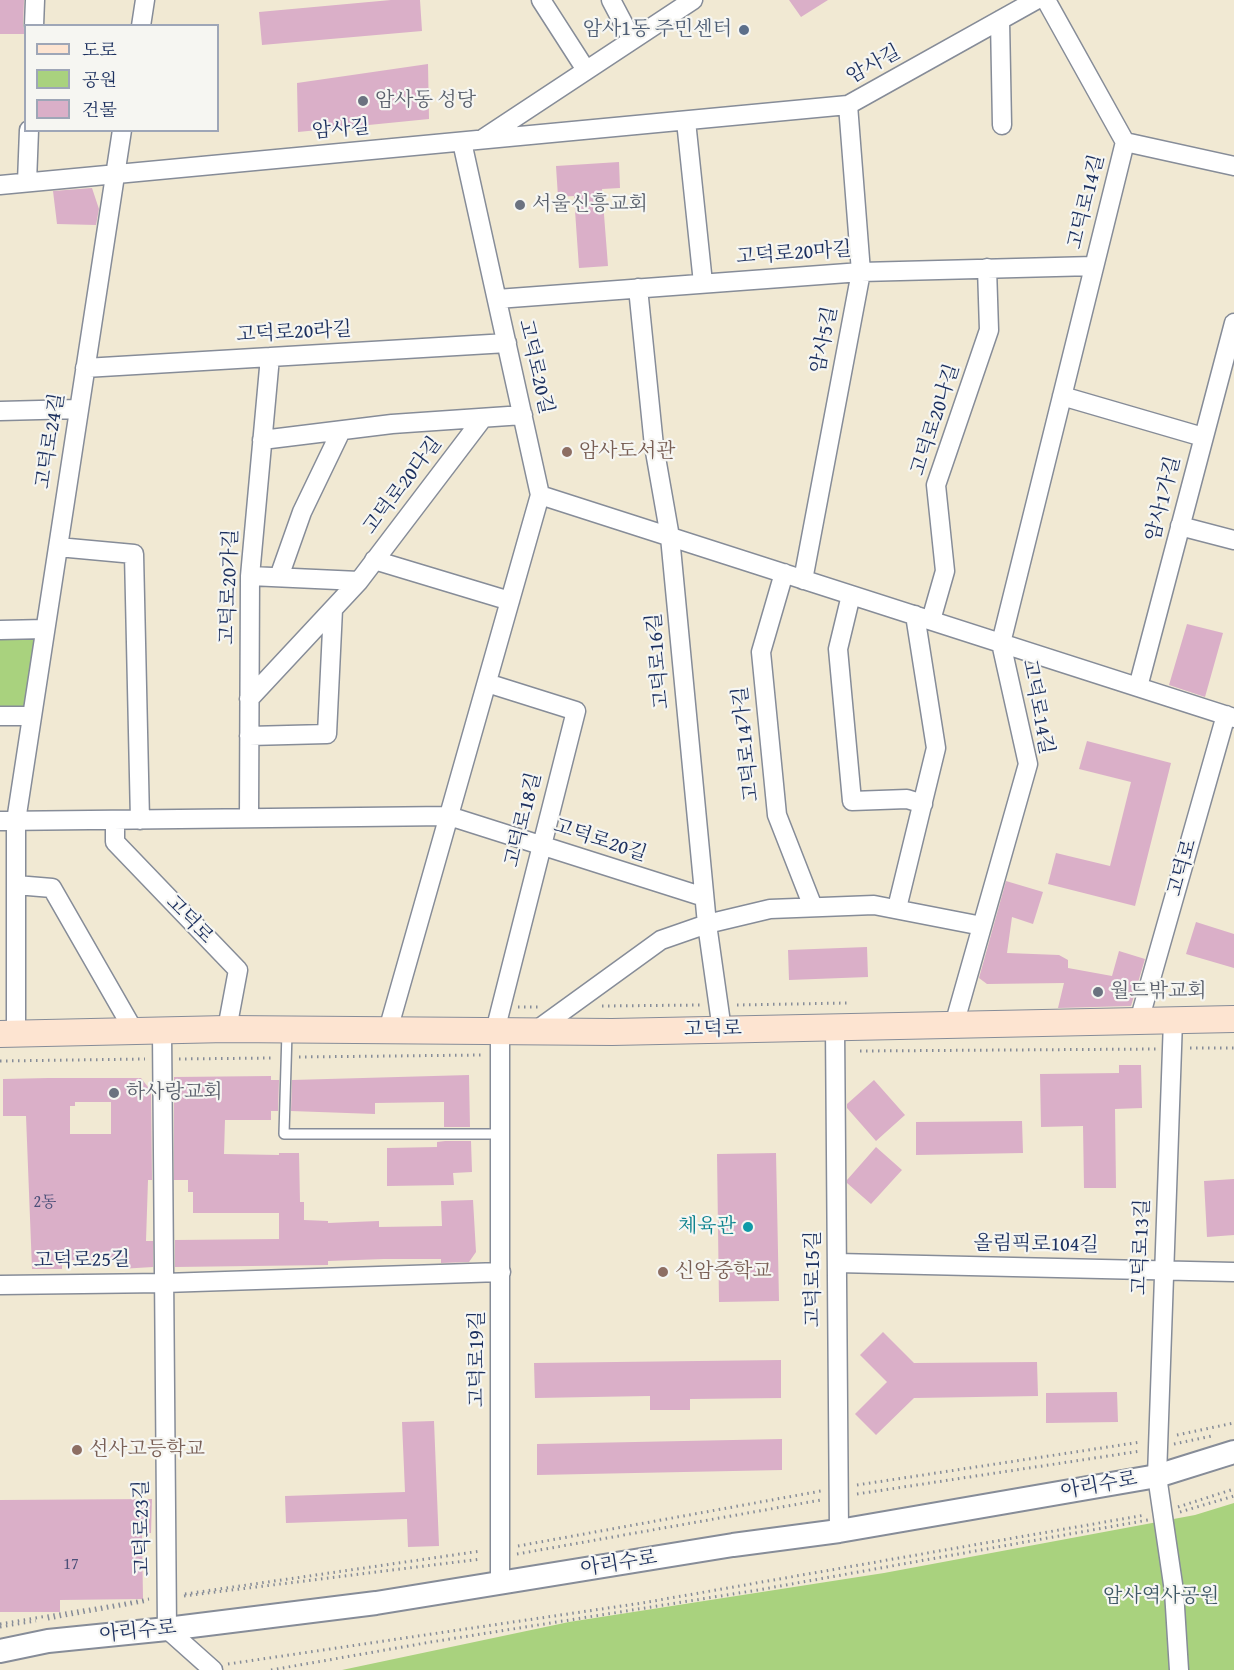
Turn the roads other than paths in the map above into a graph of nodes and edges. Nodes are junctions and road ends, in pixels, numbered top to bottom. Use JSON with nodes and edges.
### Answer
{"nodes":[{"id":1,"x":35,"y":0,"type":"edge"},
{"id":2,"x":145,"y":0,"type":"edge"},
{"id":3,"x":541,"y":0,"type":"edge"},
{"id":4,"x":611,"y":0,"type":"edge"},
{"id":5,"x":693,"y":0,"type":"edge"},
{"id":6,"x":1036,"y":0,"type":"edge"},
{"id":7,"x":1046,"y":0,"type":"edge"},
{"id":8,"x":673,"y":7,"type":"edge"},
{"id":9,"x":1000,"y":20,"type":"junction"},
{"id":10,"x":34,"y":24,"type":"edge"},
{"id":11,"x":141,"y":24,"type":"edge"},
{"id":12,"x":632,"y":40,"type":"junction"},
{"id":13,"x":586,"y":70,"type":"junction"},
{"id":14,"x":848,"y":105,"type":"junction"},
{"id":15,"x":686,"y":121,"type":"junction"},
{"id":16,"x":1002,"y":125,"type":"dead end"},
{"id":17,"x":29,"y":132,"type":"edge"},
{"id":18,"x":122,"y":132,"type":"edge"},
{"id":19,"x":481,"y":140,"type":"junction"},
{"id":20,"x":462,"y":142,"type":"junction"},
{"id":21,"x":1125,"y":142,"type":"junction"},
{"id":22,"x":1234,"y":165,"type":"edge"},
{"id":23,"x":114,"y":174,"type":"junction"},
{"id":24,"x":27,"y":182,"type":"junction"},
{"id":25,"x":0,"y":185,"type":"edge"},
{"id":26,"x":1094,"y":266,"type":"junction"},
{"id":27,"x":987,"y":268,"type":"junction"},
{"id":28,"x":861,"y":272,"type":"junction"},
{"id":29,"x":703,"y":283,"type":"junction"},
{"id":30,"x":638,"y":288,"type":"junction"},
{"id":31,"x":497,"y":299,"type":"junction"},
{"id":32,"x":1234,"y":323,"type":"edge"},
{"id":33,"x":507,"y":343,"type":"junction"},
{"id":34,"x":1230,"y":351,"type":"edge"},
{"id":35,"x":270,"y":357,"type":"junction"},
{"id":36,"x":85,"y":368,"type":"junction"},
{"id":37,"x":1062,"y":396,"type":"junction"},
{"id":38,"x":79,"y":409,"type":"junction"},
{"id":39,"x":0,"y":411,"type":"edge"},
{"id":40,"x":523,"y":416,"type":"junction"},
{"id":41,"x":483,"y":418,"type":"junction"},
{"id":42,"x":341,"y":430,"type":"junction"},
{"id":43,"x":1203,"y":437,"type":"junction"},
{"id":44,"x":262,"y":440,"type":"junction"},
{"id":45,"x":540,"y":495,"type":"junction"},
{"id":46,"x":1180,"y":526,"type":"junction"},
{"id":47,"x":670,"y":537,"type":"junction"},
{"id":48,"x":1234,"y":540,"type":"edge"},
{"id":49,"x":58,"y":547,"type":"junction"},
{"id":50,"x":374,"y":560,"type":"junction"},
{"id":51,"x":784,"y":573,"type":"junction"},
{"id":52,"x":250,"y":576,"type":"junction"},
{"id":53,"x":279,"y":577,"type":"junction"},
{"id":54,"x":803,"y":580,"type":"junction"},
{"id":55,"x":358,"y":581,"type":"junction"},
{"id":56,"x":851,"y":595,"type":"junction"},
{"id":57,"x":510,"y":601,"type":"junction"},
{"id":58,"x":333,"y":609,"type":"junction"},
{"id":59,"x":923,"y":618,"type":"junction"},
{"id":60,"x":45,"y":629,"type":"junction"},
{"id":61,"x":0,"y":630,"type":"edge"},
{"id":62,"x":1001,"y":643,"type":"junction"},
{"id":63,"x":487,"y":683,"type":"junction"},
{"id":64,"x":1138,"y":687,"type":"junction"},
{"id":65,"x":249,"y":699,"type":"junction"},
{"id":66,"x":0,"y":716,"type":"edge"},
{"id":67,"x":32,"y":716,"type":"junction"},
{"id":68,"x":1230,"y":717,"type":"edge"},
{"id":69,"x":249,"y":736,"type":"junction"},
{"id":70,"x":923,"y":804,"type":"junction"},
{"id":71,"x":449,"y":816,"type":"junction"},
{"id":72,"x":249,"y":818,"type":"junction"},
{"id":73,"x":115,"y":820,"type":"junction"},
{"id":74,"x":140,"y":820,"type":"junction"},
{"id":75,"x":8,"y":821,"type":"edge"},
{"id":76,"x":540,"y":845,"type":"junction"},
{"id":77,"x":16,"y":885,"type":"junction"},
{"id":78,"x":704,"y":897,"type":"junction"},
{"id":79,"x":813,"y":907,"type":"junction"},
{"id":80,"x":897,"y":908,"type":"junction"},
{"id":81,"x":706,"y":924,"type":"junction"},
{"id":82,"x":982,"y":926,"type":"junction"},
{"id":83,"x":8,"y":930,"type":"edge"},
{"id":84,"x":1234,"y":1019,"type":"edge"},
{"id":85,"x":1173,"y":1020,"type":"junction"},
{"id":86,"x":1140,"y":1021,"type":"junction"},
{"id":87,"x":499,"y":1023,"type":"junction"},
{"id":88,"x":954,"y":1025,"type":"junction"},
{"id":89,"x":835,"y":1028,"type":"junction"},
{"id":90,"x":227,"y":1029,"type":"junction"},
{"id":91,"x":287,"y":1029,"type":"junction"},
{"id":92,"x":388,"y":1030,"type":"junction"},
{"id":93,"x":723,"y":1030,"type":"junction"},
{"id":94,"x":162,"y":1031,"type":"junction"},
{"id":95,"x":134,"y":1032,"type":"junction"},
{"id":96,"x":534,"y":1032,"type":"junction"},
{"id":97,"x":8,"y":1034,"type":"edge"},
{"id":98,"x":501,"y":1134,"type":"junction"},
{"id":99,"x":837,"y":1263,"type":"junction"},
{"id":100,"x":1163,"y":1270,"type":"junction"},
{"id":101,"x":501,"y":1272,"type":"junction"},
{"id":102,"x":1234,"y":1272,"type":"edge"},
{"id":103,"x":164,"y":1283,"type":"junction"},
{"id":104,"x":0,"y":1284,"type":"edge"},
{"id":105,"x":1234,"y":1452,"type":"edge"},
{"id":106,"x":1157,"y":1476,"type":"junction"},
{"id":107,"x":839,"y":1531,"type":"junction"},
{"id":108,"x":500,"y":1584,"type":"junction"},
{"id":109,"x":167,"y":1629,"type":"junction"},
{"id":110,"x":0,"y":1651,"type":"edge"},
{"id":111,"x":211,"y":1669,"type":"edge"},
{"id":112,"x":1179,"y":1670,"type":"edge"}],
"edges":[{"from":1,"to":10,"type":"street"},
{"from":2,"to":11,"type":"street"},
{"from":3,"to":13,"type":"street"},
{"from":4,"to":12,"type":"street"},
{"from":5,"to":8,"type":"street"},
{"from":6,"to":9,"type":"street","name":"암사길"},
{"from":7,"to":21,"type":"street","name":"고덕로14길"},
{"from":8,"to":12,"type":"street"},
{"from":9,"to":14,"type":"street","name":"암사길"},
{"from":9,"to":16,"type":"street"},
{"from":12,"to":13,"type":"street"},
{"from":13,"to":19,"type":"street"},
{"from":14,"to":15,"type":"street","name":"암사길"},
{"from":14,"to":28,"type":"street","name":"암사5길"},
{"from":15,"to":19,"type":"street","name":"암사길"},
{"from":15,"to":29,"type":"street"},
{"from":17,"to":24,"type":"street"},
{"from":18,"to":23,"type":"street","name":"고덕로24길"},
{"from":19,"to":20,"type":"street","name":"암사길"},
{"from":20,"to":23,"type":"street","name":"암사길"},
{"from":20,"to":31,"type":"street","name":"고덕로20길"},
{"from":21,"to":22,"type":"street"},
{"from":21,"to":26,"type":"street","name":"고덕로14길"},
{"from":23,"to":24,"type":"street","name":"암사길"},
{"from":23,"to":36,"type":"street","name":"고덕로24길"},
{"from":24,"to":25,"type":"street","name":"암사길"},
{"from":26,"to":27,"type":"street","name":"고덕로20마길"},
{"from":26,"to":37,"type":"street","name":"고덕로14길"},
{"from":27,"to":28,"type":"street","name":"고덕로20마길"},
{"from":27,"to":59,"type":"street","name":"고덕로20나길"},
{"from":28,"to":29,"type":"street","name":"고덕로20마길"},
{"from":28,"to":54,"type":"street","name":"암사5길"},
{"from":29,"to":30,"type":"street","name":"고덕로20마길"},
{"from":30,"to":31,"type":"street","name":"고덕로20마길"},
{"from":30,"to":47,"type":"street","name":"고덕로16길"},
{"from":31,"to":33,"type":"street","name":"고덕로20길"},
{"from":32,"to":34,"type":"street","name":"암사1가길"},
{"from":33,"to":35,"type":"street","name":"고덕로20라길"},
{"from":33,"to":40,"type":"street","name":"고덕로20길"},
{"from":34,"to":43,"type":"street","name":"암사1가길"},
{"from":35,"to":36,"type":"street","name":"고덕로20라길"},
{"from":35,"to":44,"type":"street","name":"고덕로20가길"},
{"from":36,"to":38,"type":"street","name":"고덕로24길"},
{"from":37,"to":43,"type":"street"},
{"from":37,"to":62,"type":"street","name":"고덕로14길"},
{"from":38,"to":39,"type":"street"},
{"from":38,"to":49,"type":"street","name":"고덕로24길"},
{"from":40,"to":41,"type":"street","name":"고덕로20다길"},
{"from":40,"to":45,"type":"street","name":"고덕로20길"},
{"from":41,"to":42,"type":"street","name":"고덕로20다길"},
{"from":41,"to":50,"type":"street","name":"고덕로20다길"},
{"from":42,"to":44,"type":"street","name":"고덕로20다길"},
{"from":42,"to":53,"type":"street"},
{"from":43,"to":46,"type":"street","name":"암사1가길"},
{"from":44,"to":52,"type":"street","name":"고덕로20가길"},
{"from":45,"to":47,"type":"street"},
{"from":45,"to":57,"type":"street","name":"고덕로20길"},
{"from":46,"to":48,"type":"street"},
{"from":46,"to":64,"type":"street","name":"암사1가길"},
{"from":47,"to":51,"type":"street"},
{"from":47,"to":78,"type":"street","name":"고덕로16길"},
{"from":49,"to":60,"type":"street","name":"고덕로24길"},
{"from":49,"to":74,"type":"street"},
{"from":50,"to":55,"type":"street","name":"고덕로20다길"},
{"from":50,"to":57,"type":"street"},
{"from":51,"to":54,"type":"street"},
{"from":51,"to":79,"type":"street","name":"고덕로14가길"},
{"from":52,"to":53,"type":"street"},
{"from":52,"to":65,"type":"street","name":"고덕로20가길"},
{"from":53,"to":55,"type":"street"},
{"from":54,"to":56,"type":"street"},
{"from":55,"to":58,"type":"street","name":"고덕로20다길"},
{"from":56,"to":59,"type":"street"},
{"from":56,"to":70,"type":"street"},
{"from":57,"to":63,"type":"street","name":"고덕로20길"},
{"from":58,"to":65,"type":"street","name":"고덕로20다길"},
{"from":58,"to":69,"type":"street"},
{"from":59,"to":62,"type":"street"},
{"from":59,"to":70,"type":"street"},
{"from":60,"to":61,"type":"street"},
{"from":60,"to":67,"type":"street","name":"고덕로24길"},
{"from":62,"to":64,"type":"street"},
{"from":62,"to":82,"type":"street","name":"고덕로14길"},
{"from":63,"to":71,"type":"street","name":"고덕로20길"},
{"from":63,"to":76,"type":"street","name":"고덕로18길"},
{"from":64,"to":68,"type":"street"},
{"from":65,"to":69,"type":"street","name":"고덕로20가길"},
{"from":66,"to":67,"type":"street"},
{"from":67,"to":75,"type":"street","name":"고덕로24길"},
{"from":68,"to":86,"type":"street","name":"고덕로"},
{"from":69,"to":72,"type":"street","name":"고덕로20가길"},
{"from":70,"to":80,"type":"street"},
{"from":71,"to":72,"type":"street"},
{"from":71,"to":76,"type":"street","name":"고덕로20길"},
{"from":71,"to":92,"type":"street","name":"고덕로20길"},
{"from":72,"to":74,"type":"street"},
{"from":73,"to":74,"type":"street"},
{"from":73,"to":75,"type":"street"},
{"from":73,"to":90,"type":"street","name":"고덕로"},
{"from":75,"to":77,"type":"street","name":"고덕로24길"},
{"from":76,"to":78,"type":"street","name":"고덕로20길"},
{"from":76,"to":87,"type":"street","name":"고덕로18길"},
{"from":77,"to":83,"type":"street","name":"고덕로24길"},
{"from":77,"to":95,"type":"street"},
{"from":78,"to":81,"type":"street","name":"고덕로16길"},
{"from":79,"to":80,"type":"street"},
{"from":79,"to":81,"type":"street"},
{"from":80,"to":82,"type":"street"},
{"from":81,"to":93,"type":"street","name":"고덕로16길"},
{"from":81,"to":96,"type":"street"},
{"from":82,"to":88,"type":"street","name":"고덕로14길"},
{"from":83,"to":97,"type":"street","name":"고덕로24길"},
{"from":84,"to":85,"type":"main road","name":"고덕로"},
{"from":85,"to":86,"type":"main road","name":"고덕로"},
{"from":85,"to":100,"type":"street","name":"고덕로13길"},
{"from":86,"to":88,"type":"main road","name":"고덕로"},
{"from":87,"to":92,"type":"main road","name":"고덕로"},
{"from":87,"to":96,"type":"main road","name":"고덕로"},
{"from":87,"to":98,"type":"street","name":"고덕로19길"},
{"from":88,"to":89,"type":"main road","name":"고덕로"},
{"from":89,"to":93,"type":"main road","name":"고덕로"},
{"from":89,"to":99,"type":"street","name":"고덕로15길"},
{"from":90,"to":91,"type":"main road","name":"고덕로"},
{"from":90,"to":94,"type":"main road","name":"고덕로"},
{"from":91,"to":92,"type":"main road","name":"고덕로"},
{"from":91,"to":98,"type":"lane"},
{"from":93,"to":96,"type":"main road","name":"고덕로"},
{"from":94,"to":95,"type":"main road","name":"고덕로"},
{"from":94,"to":103,"type":"street","name":"고덕로23길"},
{"from":95,"to":97,"type":"main road","name":"고덕로"},
{"from":98,"to":101,"type":"street","name":"고덕로19길"},
{"from":99,"to":100,"type":"street","name":"올림픽로104길"},
{"from":99,"to":107,"type":"street","name":"고덕로15길"},
{"from":100,"to":102,"type":"street","name":"올림픽로104길"},
{"from":100,"to":106,"type":"street","name":"고덕로13길"},
{"from":101,"to":103,"type":"street"},
{"from":101,"to":108,"type":"street","name":"고덕로19길"},
{"from":103,"to":104,"type":"street","name":"고덕로25길"},
{"from":103,"to":109,"type":"street","name":"고덕로23길"},
{"from":105,"to":106,"type":"street","name":"아리수로"},
{"from":106,"to":107,"type":"street","name":"아리수로"},
{"from":106,"to":112,"type":"street","name":"고덕로13길"},
{"from":107,"to":108,"type":"street","name":"아리수로"},
{"from":108,"to":109,"type":"street","name":"아리수로"},
{"from":109,"to":110,"type":"street","name":"아리수로"},
{"from":109,"to":111,"type":"street"}]}
